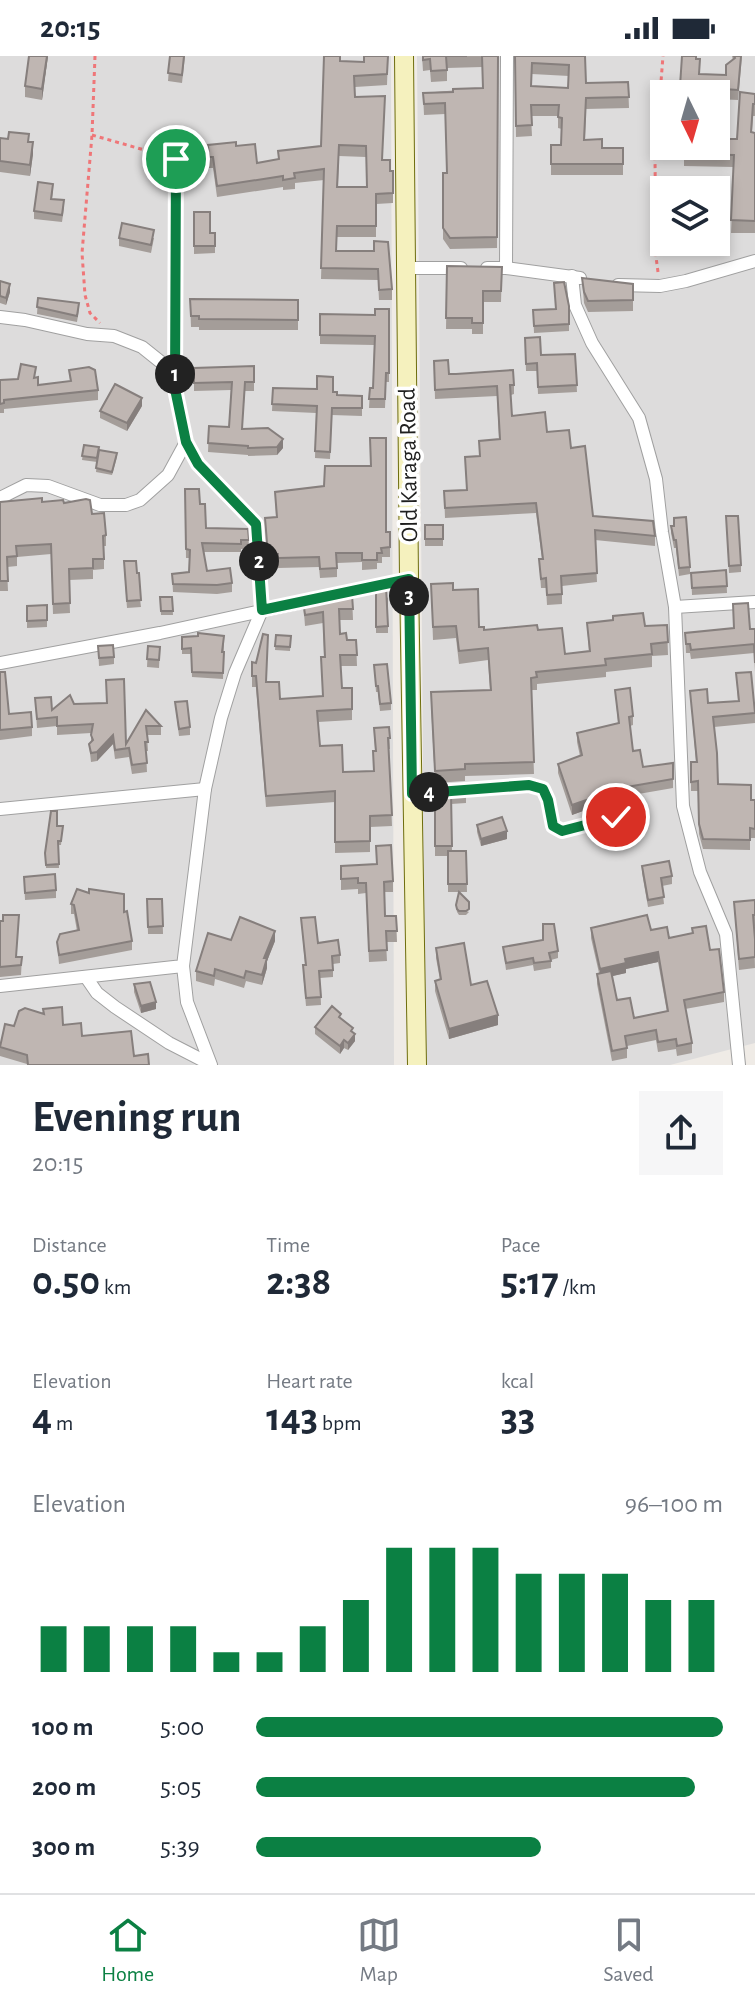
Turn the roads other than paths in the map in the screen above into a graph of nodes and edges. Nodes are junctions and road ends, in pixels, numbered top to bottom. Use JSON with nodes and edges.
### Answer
{"nodes":[{"id":1,"x":404,"y":56,"type":"edge"},
{"id":2,"x":507,"y":56,"type":"edge"},
{"id":3,"x":755,"y":261,"type":"edge"},
{"id":4,"x":406,"y":268,"type":"junction"},
{"id":5,"x":506,"y":268,"type":"junction"},
{"id":6,"x":572,"y":276,"type":"junction"},
{"id":7,"x":0,"y":317,"type":"edge"},
{"id":8,"x":186,"y":442,"type":"junction"},
{"id":9,"x":0,"y":498,"type":"edge"},
{"id":10,"x":409,"y":579,"type":"junction"},
{"id":11,"x":755,"y":602,"type":"edge"},
{"id":12,"x":675,"y":607,"type":"junction"},
{"id":13,"x":262,"y":610,"type":"junction"},
{"id":14,"x":0,"y":663,"type":"edge"},
{"id":15,"x":205,"y":789,"type":"junction"},
{"id":16,"x":412,"y":794,"type":"junction"},
{"id":17,"x":0,"y":809,"type":"edge"},
{"id":18,"x":616,"y":817,"type":"dead end"},
{"id":19,"x":183,"y":966,"type":"junction"},
{"id":20,"x":86,"y":977,"type":"junction"},
{"id":21,"x":0,"y":986,"type":"edge"},
{"id":22,"x":211,"y":1065,"type":"edge"},
{"id":23,"x":417,"y":1065,"type":"edge"},
{"id":24,"x":739,"y":1065,"type":"edge"}],
"edges":[{"from":1,"to":4,"type":"street","name":"Old Karaga Road"},
{"from":2,"to":5,"type":"street"},
{"from":3,"to":6,"type":"street"},
{"from":4,"to":5,"type":"street"},
{"from":4,"to":10,"type":"street","name":"Old Karaga Road"},
{"from":5,"to":6,"type":"street"},
{"from":6,"to":12,"type":"street"},
{"from":7,"to":8,"type":"street"},
{"from":8,"to":9,"type":"street"},
{"from":8,"to":13,"type":"street"},
{"from":10,"to":13,"type":"street"},
{"from":10,"to":16,"type":"street","name":"Old Karaga Road"},
{"from":11,"to":12,"type":"street"},
{"from":12,"to":24,"type":"street"},
{"from":13,"to":14,"type":"street"},
{"from":13,"to":15,"type":"street"},
{"from":15,"to":17,"type":"street"},
{"from":15,"to":19,"type":"street"},
{"from":16,"to":18,"type":"street"},
{"from":16,"to":23,"type":"street","name":"Old Karaga Road"},
{"from":19,"to":20,"type":"street"},
{"from":19,"to":22,"type":"street"},
{"from":20,"to":21,"type":"street"},
{"from":20,"to":22,"type":"street"}]}
